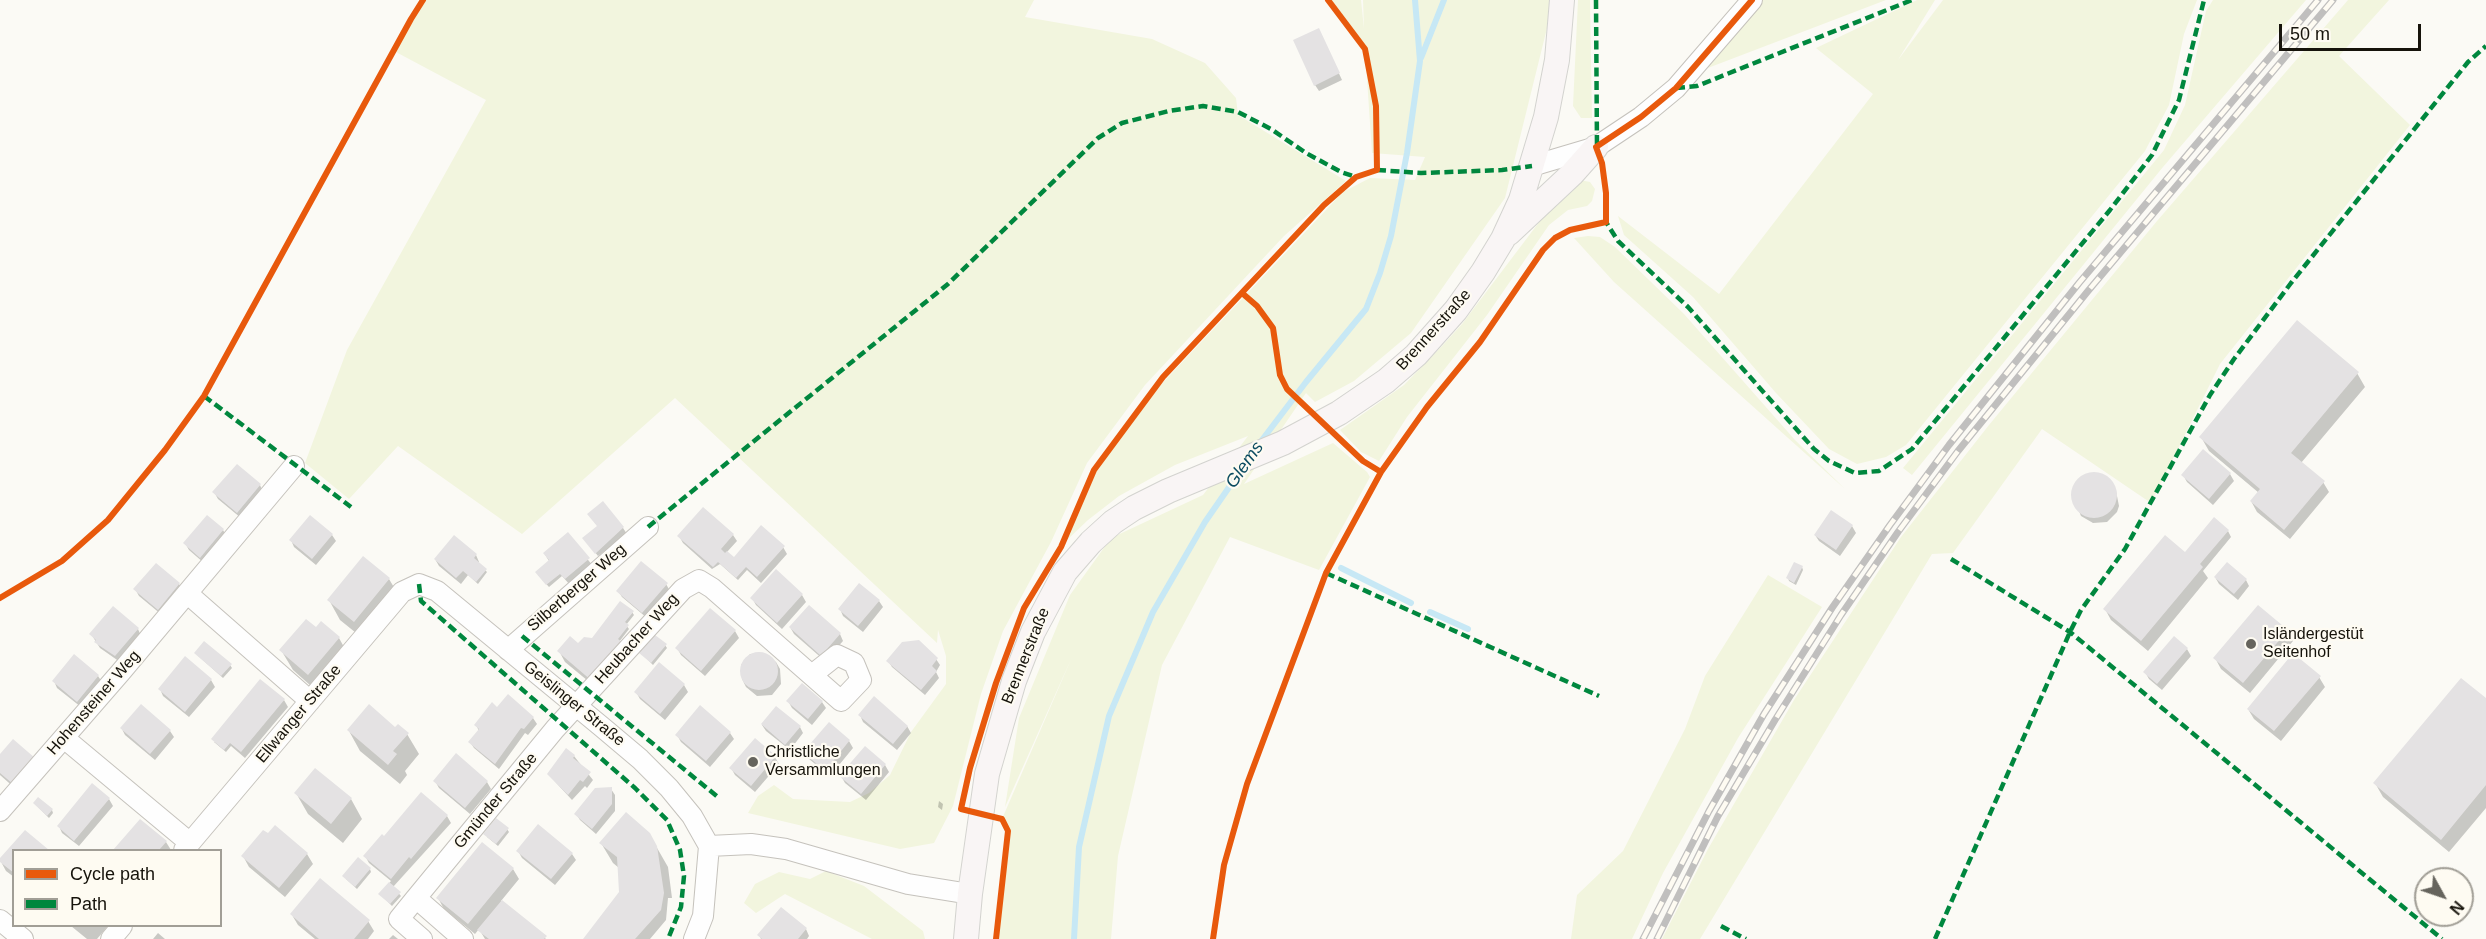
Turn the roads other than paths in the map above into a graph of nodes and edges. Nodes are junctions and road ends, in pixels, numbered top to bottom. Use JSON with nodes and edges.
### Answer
{"nodes":[{"id":1,"x":1562,"y":0,"type":"edge"},
{"id":2,"x":1752,"y":0,"type":"edge"},
{"id":3,"x":1596,"y":147,"type":"junction"},
{"id":4,"x":1532,"y":166,"type":"junction"},
{"id":5,"x":1503,"y":239,"type":"junction"},
{"id":6,"x":294,"y":466,"type":"dead end"},
{"id":7,"x":648,"y":527,"type":"dead end"},
{"id":8,"x":419,"y":584,"type":"joint"},
{"id":9,"x":188,"y":594,"type":"junction"},
{"id":10,"x":508,"y":650,"type":"junction"},
{"id":11,"x":813,"y":674,"type":"dead end"},
{"id":12,"x":310,"y":701,"type":"junction"},
{"id":13,"x":577,"y":706,"type":"junction"},
{"id":14,"x":64,"y":738,"type":"junction"},
{"id":15,"x":0,"y":811,"type":"edge"},
{"id":16,"x":709,"y":846,"type":"junction"},
{"id":17,"x":187,"y":847,"type":"edge"},
{"id":18,"x":969,"y":894,"type":"junction"},
{"id":19,"x":416,"y":898,"type":"junction"},
{"id":20,"x":0,"y":920,"type":"edge"},
{"id":21,"x":121,"y":927,"type":"edge"},
{"id":22,"x":23,"y":939,"type":"edge"},
{"id":23,"x":111,"y":939,"type":"edge"},
{"id":24,"x":422,"y":939,"type":"edge"},
{"id":25,"x":463,"y":939,"type":"edge"},
{"id":26,"x":694,"y":939,"type":"edge"},
{"id":27,"x":966,"y":939,"type":"edge"}],
"edges":[{"from":1,"to":4,"type":"main road","name":"Brennerstraße"},
{"from":2,"to":3,"type":"street"},
{"from":3,"to":4,"type":"street"},
{"from":3,"to":5,"type":"main road"},
{"from":4,"to":5,"type":"main road","name":"Brennerstraße"},
{"from":5,"to":18,"type":"main road","name":"Brennerstraße"},
{"from":6,"to":9,"type":"street","name":"Hohensteiner Weg"},
{"from":7,"to":10,"type":"street","name":"Silberberger Weg"},
{"from":8,"to":10,"type":"street","name":"Geislinger Straße"},
{"from":8,"to":12,"type":"street","name":"Ellwanger Straße"},
{"from":9,"to":12,"type":"street"},
{"from":9,"to":14,"type":"street","name":"Hohensteiner Weg"},
{"from":10,"to":13,"type":"street","name":"Geislinger Straße"},
{"from":11,"to":13,"type":"street","name":"Heubacher Weg"},
{"from":12,"to":17,"type":"street","name":"Ellwanger Straße"},
{"from":13,"to":16,"type":"street","name":"Geislinger Straße"},
{"from":13,"to":19,"type":"street","name":"Gmünder Straße"},
{"from":14,"to":15,"type":"street","name":"Hohensteiner Weg"},
{"from":14,"to":17,"type":"street"},
{"from":16,"to":18,"type":"street"},
{"from":16,"to":26,"type":"street"},
{"from":18,"to":27,"type":"main road","name":"Brennerstraße"},
{"from":19,"to":24,"type":"street","name":"Gmünder Straße"},
{"from":19,"to":25,"type":"street"},
{"from":20,"to":22,"type":"street"},
{"from":21,"to":23,"type":"street"}]}
